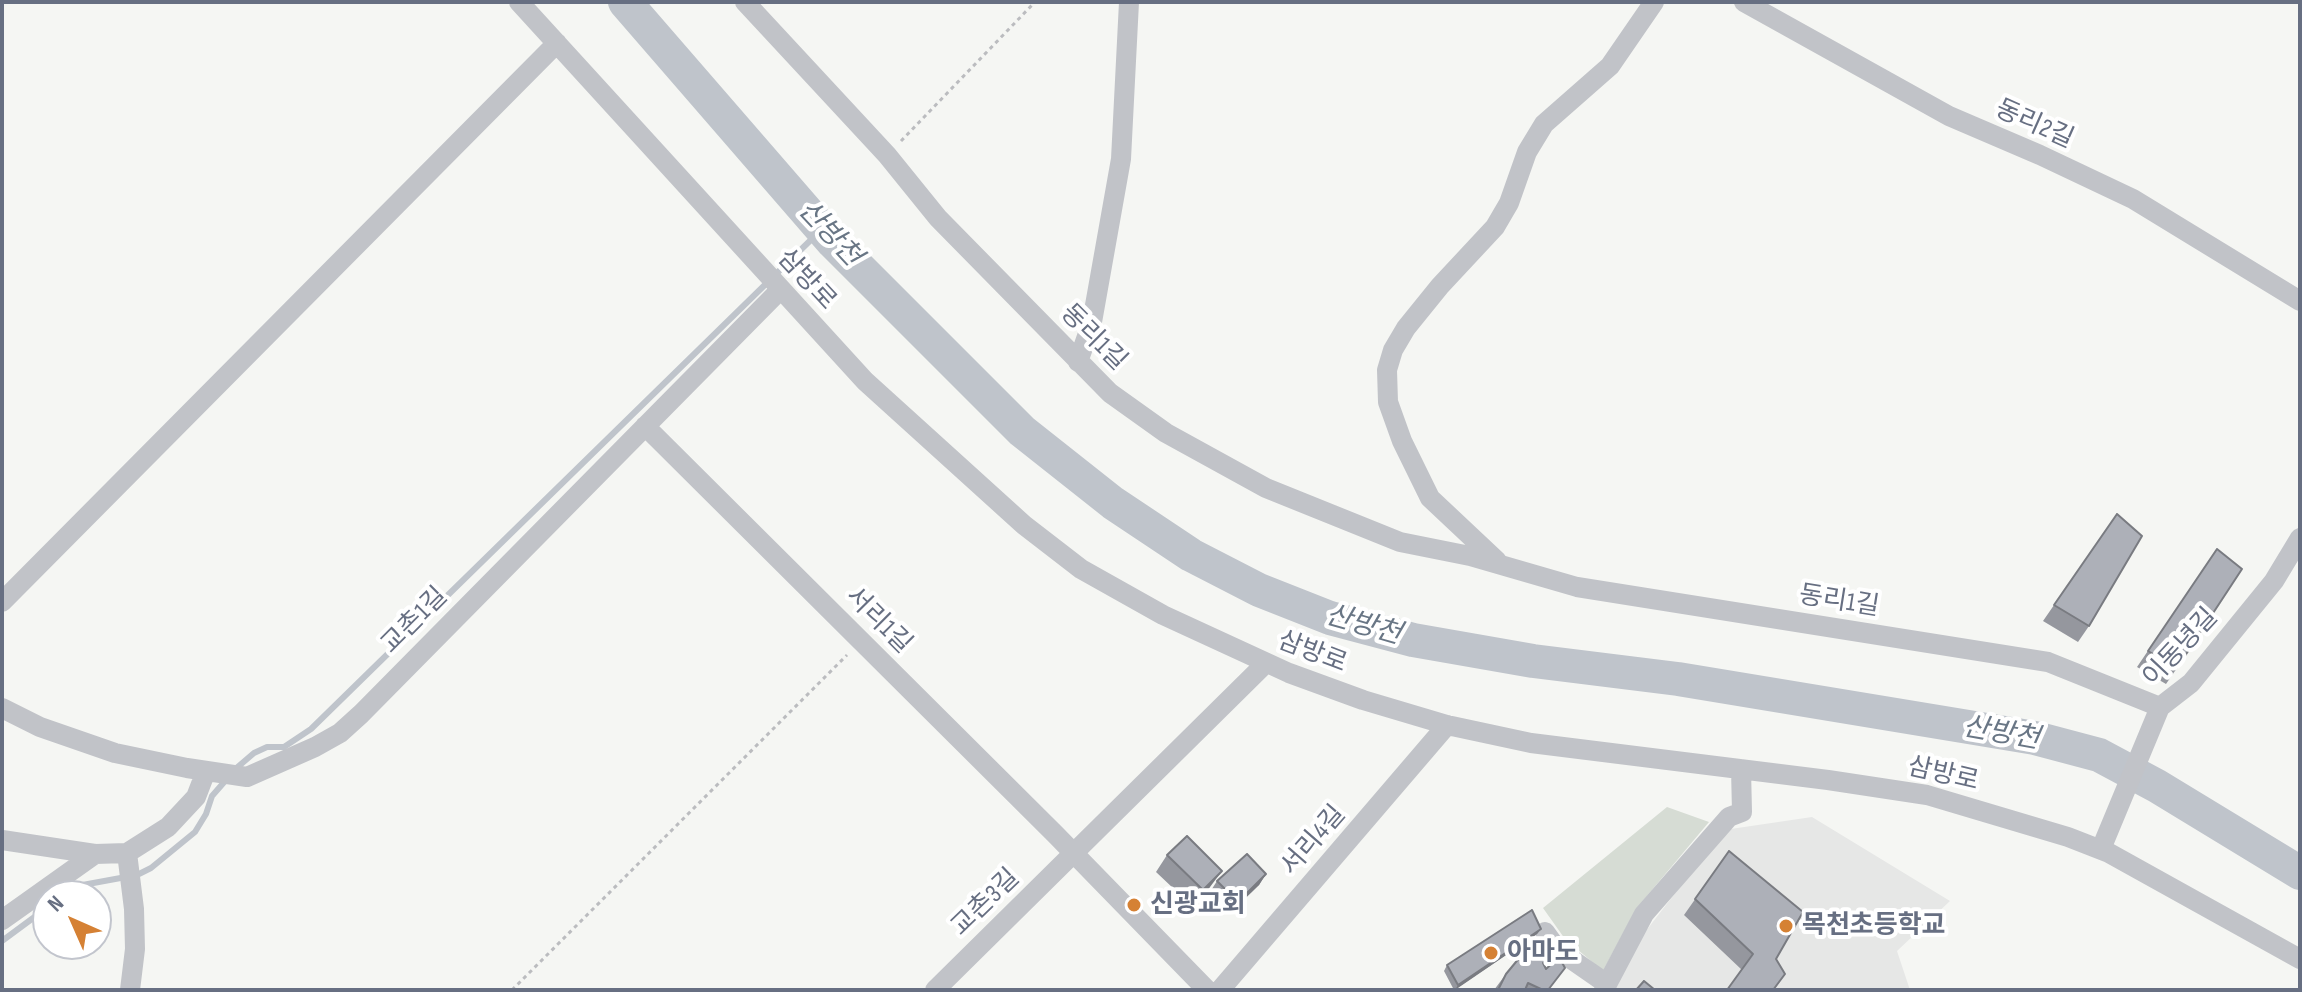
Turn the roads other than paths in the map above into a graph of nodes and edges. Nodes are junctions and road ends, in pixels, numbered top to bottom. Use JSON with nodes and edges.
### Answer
{"nodes":[{"id":1,"x":519,"y":2,"type":"edge"},
{"id":2,"x":745,"y":2,"type":"edge"},
{"id":3,"x":1129,"y":2,"type":"edge"},
{"id":4,"x":1654,"y":2,"type":"edge"},
{"id":5,"x":1744,"y":2,"type":"edge"},
{"id":6,"x":557,"y":43,"type":"junction"},
{"id":7,"x":779,"y":289,"type":"junction"},
{"id":8,"x":2300,"y":301,"type":"edge"},
{"id":9,"x":1078,"y":362,"type":"junction"},
{"id":10,"x":645,"y":426,"type":"junction"},
{"id":11,"x":2300,"y":538,"type":"edge"},
{"id":12,"x":1503,"y":567,"type":"junction"},
{"id":13,"x":2,"y":602,"type":"edge"},
{"id":14,"x":1266,"y":663,"type":"junction"},
{"id":15,"x":2160,"y":707,"type":"junction"},
{"id":16,"x":2,"y":708,"type":"edge"},
{"id":17,"x":1447,"y":725,"type":"junction"},
{"id":18,"x":1741,"y":769,"type":"junction"},
{"id":19,"x":211,"y":772,"type":"junction"},
{"id":20,"x":2,"y":840,"type":"edge"},
{"id":21,"x":2101,"y":849,"type":"junction"},
{"id":22,"x":1074,"y":853,"type":"junction"},
{"id":23,"x":95,"y":854,"type":"junction"},
{"id":24,"x":128,"y":858,"type":"junction"},
{"id":25,"x":2,"y":920,"type":"edge"},
{"id":26,"x":1545,"y":932,"type":"dead end"},
{"id":27,"x":2300,"y":959,"type":"edge"},
{"id":28,"x":1606,"y":987,"type":"edge"},
{"id":29,"x":130,"y":990,"type":"edge"},
{"id":30,"x":935,"y":990,"type":"edge"},
{"id":31,"x":1207,"y":990,"type":"edge"},
{"id":32,"x":1220,"y":990,"type":"edge"}],
"edges":[{"from":1,"to":6,"type":"street","name":"삼방로"},
{"from":2,"to":9,"type":"street","name":"동리1길"},
{"from":3,"to":9,"type":"street"},
{"from":4,"to":12,"type":"street","name":"동리1길"},
{"from":5,"to":8,"type":"street","name":"동리2길"},
{"from":6,"to":7,"type":"street","name":"삼방로"},
{"from":6,"to":13,"type":"street"},
{"from":7,"to":10,"type":"street","name":"교촌1길"},
{"from":7,"to":14,"type":"street","name":"삼방로"},
{"from":9,"to":12,"type":"street","name":"동리1길"},
{"from":10,"to":19,"type":"street","name":"교촌1길"},
{"from":10,"to":22,"type":"street","name":"서리1길"},
{"from":11,"to":15,"type":"street","name":"이동녕길"},
{"from":12,"to":15,"type":"street","name":"동리1길"},
{"from":14,"to":17,"type":"street","name":"삼방로"},
{"from":14,"to":22,"type":"street"},
{"from":15,"to":21,"type":"street","name":"이동녕길"},
{"from":16,"to":19,"type":"street","name":"교촌1길"},
{"from":17,"to":18,"type":"street","name":"삼방로"},
{"from":17,"to":32,"type":"street","name":"서리4길"},
{"from":18,"to":21,"type":"street","name":"삼방로"},
{"from":18,"to":28,"type":"street"},
{"from":19,"to":24,"type":"street"},
{"from":20,"to":23,"type":"street"},
{"from":21,"to":27,"type":"street","name":"삼방로"},
{"from":22,"to":30,"type":"street","name":"교촌3길"},
{"from":22,"to":31,"type":"street","name":"서리1길"},
{"from":23,"to":24,"type":"street"},
{"from":23,"to":25,"type":"street"},
{"from":24,"to":29,"type":"street"},
{"from":26,"to":28,"type":"street"}]}
